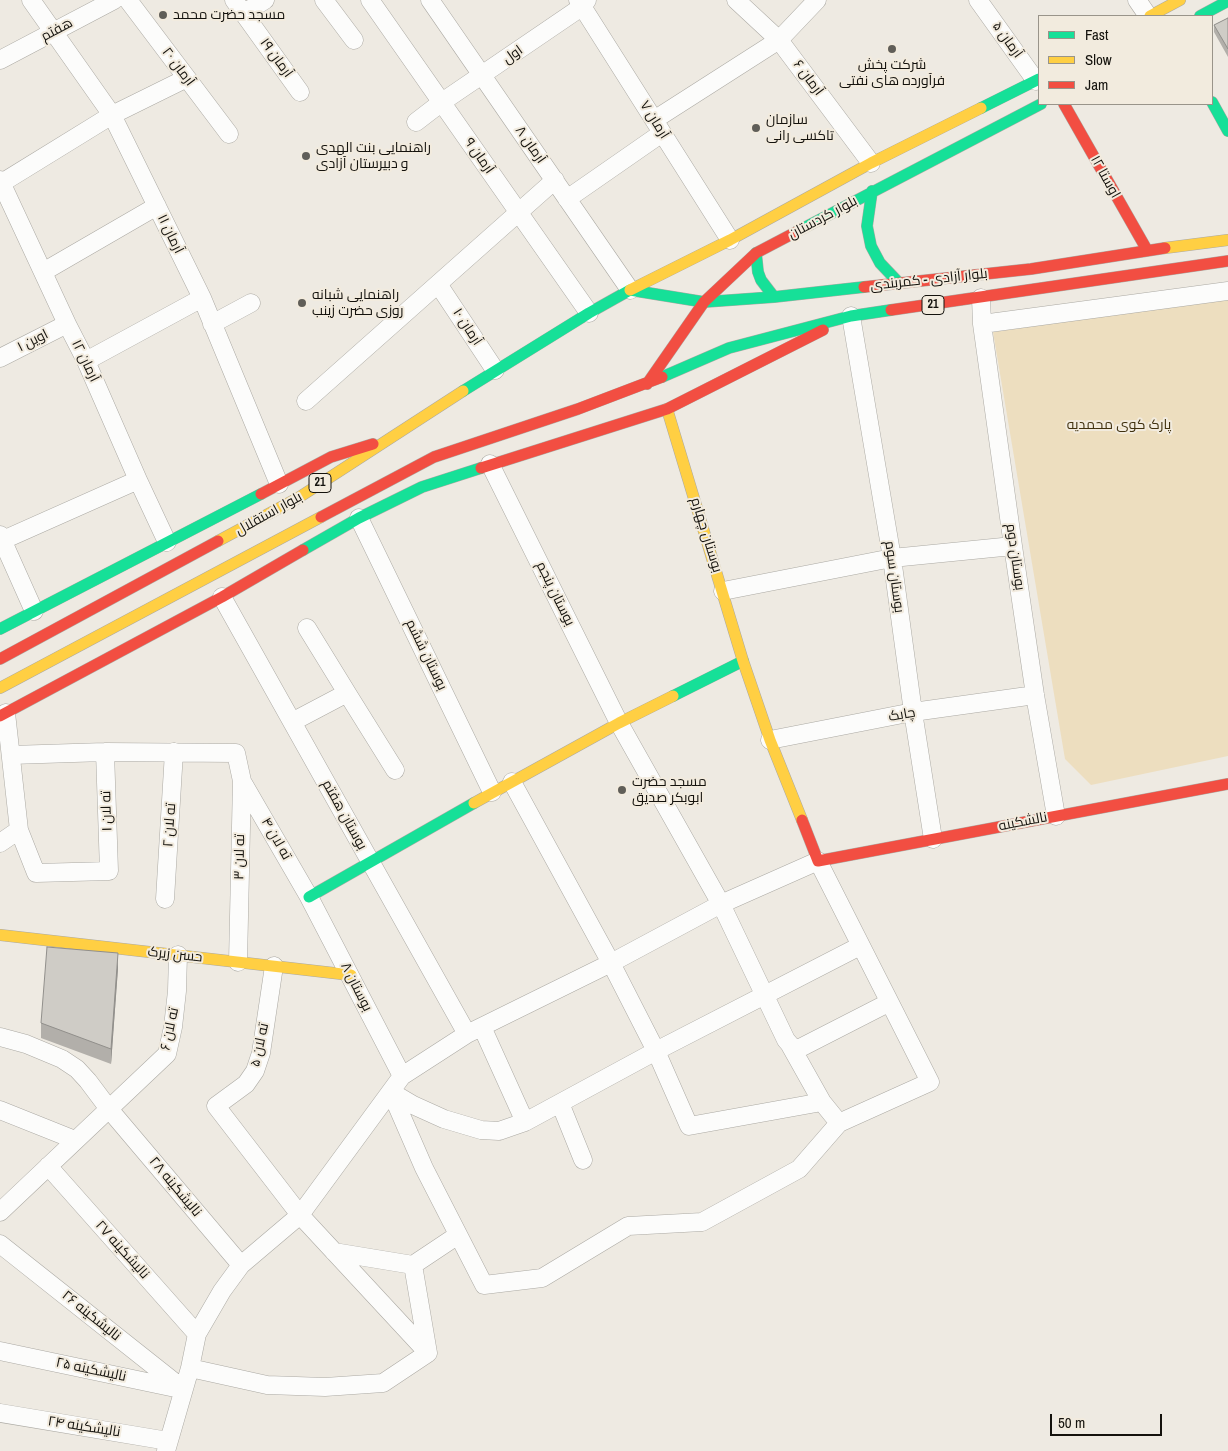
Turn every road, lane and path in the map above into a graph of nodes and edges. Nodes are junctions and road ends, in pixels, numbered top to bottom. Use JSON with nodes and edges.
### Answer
{"nodes":[{"id":1,"x":31,"y":0,"type":"edge"},
{"id":2,"x":114,"y":0,"type":"edge"},
{"id":3,"x":128,"y":0,"type":"edge"},
{"id":4,"x":265,"y":0,"type":"edge"},
{"id":5,"x":324,"y":0,"type":"edge"},
{"id":6,"x":370,"y":0,"type":"edge"},
{"id":7,"x":430,"y":0,"type":"edge"},
{"id":8,"x":736,"y":0,"type":"edge"},
{"id":9,"x":817,"y":0,"type":"edge"},
{"id":10,"x":978,"y":0,"type":"edge"},
{"id":11,"x":1136,"y":0,"type":"edge"},
{"id":12,"x":1180,"y":0,"type":"edge"},
{"id":13,"x":1228,"y":1,"type":"edge"},
{"id":14,"x":583,"y":2,"type":"edge"},
{"id":15,"x":239,"y":7,"type":"edge"},
{"id":16,"x":1148,"y":15,"type":"edge"},
{"id":17,"x":1151,"y":15,"type":"edge"},
{"id":18,"x":1202,"y":15,"type":"edge"},
{"id":19,"x":53,"y":32,"type":"junction"},
{"id":20,"x":354,"y":40,"type":"dead end"},
{"id":21,"x":779,"y":40,"type":"junction"},
{"id":22,"x":0,"y":60,"type":"edge"},
{"id":23,"x":483,"y":76,"type":"junction"},
{"id":24,"x":187,"y":78,"type":"junction"},
{"id":25,"x":1038,"y":80,"type":"edge"},
{"id":26,"x":300,"y":92,"type":"dead end"},
{"id":27,"x":442,"y":102,"type":"junction"},
{"id":28,"x":1213,"y":104,"type":"edge"},
{"id":29,"x":1039,"y":105,"type":"edge"},
{"id":30,"x":1065,"y":105,"type":"edge"},
{"id":31,"x":112,"y":115,"type":"junction"},
{"id":32,"x":416,"y":122,"type":"dead end"},
{"id":33,"x":658,"y":127,"type":"junction"},
{"id":34,"x":1228,"y":131,"type":"edge"},
{"id":35,"x":229,"y":134,"type":"dead end"},
{"id":36,"x":871,"y":163,"type":"junction"},
{"id":37,"x":555,"y":180,"type":"junction"},
{"id":38,"x":0,"y":182,"type":"edge"},
{"id":39,"x":872,"y":191,"type":"junction"},
{"id":40,"x":567,"y":199,"type":"junction"},
{"id":41,"x":157,"y":206,"type":"junction"},
{"id":42,"x":518,"y":213,"type":"junction"},
{"id":43,"x":730,"y":240,"type":"junction"},
{"id":44,"x":1228,"y":240,"type":"edge"},
{"id":45,"x":1146,"y":250,"type":"junction"},
{"id":46,"x":756,"y":253,"type":"junction"},
{"id":47,"x":1228,"y":261,"type":"edge"},
{"id":48,"x":43,"y":272,"type":"junction"},
{"id":49,"x":899,"y":283,"type":"junction"},
{"id":50,"x":438,"y":284,"type":"junction"},
{"id":51,"x":630,"y":290,"type":"junction"},
{"id":52,"x":1228,"y":290,"type":"edge"},
{"id":53,"x":774,"y":297,"type":"junction"},
{"id":54,"x":202,"y":298,"type":"junction"},
{"id":55,"x":980,"y":298,"type":"junction"},
{"id":56,"x":704,"y":302,"type":"junction"},
{"id":57,"x":251,"y":304,"type":"dead end"},
{"id":58,"x":589,"y":312,"type":"junction"},
{"id":59,"x":851,"y":316,"type":"junction"},
{"id":60,"x":67,"y":324,"type":"junction"},
{"id":61,"x":212,"y":324,"type":"junction"},
{"id":62,"x":982,"y":324,"type":"junction"},
{"id":63,"x":0,"y":358,"type":"edge"},
{"id":64,"x":86,"y":361,"type":"junction"},
{"id":65,"x":496,"y":370,"type":"junction"},
{"id":66,"x":647,"y":384,"type":"junction"},
{"id":67,"x":306,"y":402,"type":"dead end"},
{"id":68,"x":668,"y":409,"type":"junction"},
{"id":69,"x":387,"y":439,"type":"junction"},
{"id":70,"x":490,"y":464,"type":"junction"},
{"id":71,"x":138,"y":480,"type":"junction"},
{"id":72,"x":279,"y":484,"type":"junction"},
{"id":73,"x":360,"y":518,"type":"junction"},
{"id":74,"x":1,"y":538,"type":"edge"},
{"id":75,"x":167,"y":542,"type":"junction"},
{"id":76,"x":1013,"y":546,"type":"junction"},
{"id":77,"x":892,"y":558,"type":"junction"},
{"id":78,"x":722,"y":591,"type":"junction"},
{"id":79,"x":222,"y":597,"type":"junction"},
{"id":80,"x":34,"y":611,"type":"junction"},
{"id":81,"x":307,"y":628,"type":"dead end"},
{"id":82,"x":0,"y":629,"type":"edge"},
{"id":83,"x":0,"y":659,"type":"edge"},
{"id":84,"x":743,"y":661,"type":"junction"},
{"id":85,"x":0,"y":688,"type":"edge"},
{"id":86,"x":347,"y":693,"type":"junction"},
{"id":87,"x":1036,"y":695,"type":"junction"},
{"id":88,"x":912,"y":712,"type":"junction"},
{"id":89,"x":3,"y":714,"type":"edge"},
{"id":90,"x":292,"y":722,"type":"junction"},
{"id":91,"x":619,"y":723,"type":"junction"},
{"id":92,"x":770,"y":740,"type":"junction"},
{"id":93,"x":105,"y":752,"type":"junction"},
{"id":94,"x":174,"y":752,"type":"junction"},
{"id":95,"x":11,"y":755,"type":"junction"},
{"id":96,"x":395,"y":770,"type":"dead end"},
{"id":97,"x":242,"y":781,"type":"junction"},
{"id":98,"x":512,"y":782,"type":"junction"},
{"id":99,"x":1228,"y":784,"type":"edge"},
{"id":100,"x":492,"y":792,"type":"junction"},
{"id":101,"x":1056,"y":816,"type":"junction"},
{"id":102,"x":19,"y":830,"type":"junction"},
{"id":103,"x":933,"y":839,"type":"junction"},
{"id":104,"x":0,"y":843,"type":"edge"},
{"id":105,"x":818,"y":861,"type":"junction"},
{"id":106,"x":371,"y":862,"type":"junction"},
{"id":107,"x":309,"y":897,"type":"junction"},
{"id":108,"x":165,"y":899,"type":"dead end"},
{"id":109,"x":721,"y":904,"type":"junction"},
{"id":110,"x":0,"y":935,"type":"edge"},
{"id":111,"x":860,"y":946,"type":"junction"},
{"id":112,"x":178,"y":955,"type":"junction"},
{"id":113,"x":238,"y":962,"type":"junction"},
{"id":114,"x":611,"y":963,"type":"junction"},
{"id":115,"x":274,"y":966,"type":"junction"},
{"id":116,"x":351,"y":975,"type":"junction"},
{"id":117,"x":765,"y":995,"type":"junction"},
{"id":118,"x":887,"y":997,"type":"junction"},
{"id":119,"x":474,"y":1030,"type":"junction"},
{"id":120,"x":0,"y":1038,"type":"edge"},
{"id":121,"x":790,"y":1045,"type":"junction"},
{"id":122,"x":656,"y":1051,"type":"junction"},
{"id":123,"x":402,"y":1076,"type":"junction"},
{"id":124,"x":391,"y":1092,"type":"junction"},
{"id":125,"x":822,"y":1102,"type":"junction"},
{"id":126,"x":560,"y":1104,"type":"junction"},
{"id":127,"x":109,"y":1109,"type":"junction"},
{"id":128,"x":0,"y":1110,"type":"edge"},
{"id":129,"x":525,"y":1122,"type":"junction"},
{"id":130,"x":839,"y":1123,"type":"junction"},
{"id":131,"x":75,"y":1140,"type":"junction"},
{"id":132,"x":583,"y":1160,"type":"dead end"},
{"id":133,"x":48,"y":1166,"type":"junction"},
{"id":134,"x":0,"y":1212,"type":"edge"},
{"id":135,"x":300,"y":1215,"type":"junction"},
{"id":136,"x":458,"y":1235,"type":"junction"},
{"id":137,"x":0,"y":1244,"type":"edge"},
{"id":138,"x":334,"y":1252,"type":"junction"},
{"id":139,"x":241,"y":1265,"type":"junction"},
{"id":140,"x":413,"y":1265,"type":"junction"},
{"id":141,"x":197,"y":1334,"type":"junction"},
{"id":142,"x":0,"y":1351,"type":"edge"},
{"id":143,"x":428,"y":1353,"type":"junction"},
{"id":144,"x":190,"y":1368,"type":"junction"},
{"id":145,"x":183,"y":1389,"type":"junction"},
{"id":146,"x":0,"y":1413,"type":"edge"},
{"id":147,"x":167,"y":1446,"type":"edge"}],
"edges":[{"from":1,"to":19,"type":"street","name":"آرمان ۱۱"},
{"from":2,"to":19,"type":"street","name":"هفتم"},
{"from":3,"to":24,"type":"street","name":"آرمان ۲۰"},
{"from":4,"to":15,"type":"street"},
{"from":5,"to":20,"type":"street"},
{"from":6,"to":27,"type":"street","name":"آرمان ۹"},
{"from":7,"to":23,"type":"street","name":"آرمان ۸"},
{"from":8,"to":21,"type":"street","name":"آرمان ۶"},
{"from":9,"to":21,"type":"street"},
{"from":10,"to":25,"type":"street","name":"آرمان ۵"},
{"from":11,"to":16,"type":"street"},
{"from":12,"to":17,"type":"main road"},
{"from":13,"to":18,"type":"main road"},
{"from":14,"to":23,"type":"street","name":"اول"},
{"from":14,"to":33,"type":"street","name":"آرمان ۷"},
{"from":15,"to":26,"type":"street","name":"آرمان ۱۹"},
{"from":19,"to":22,"type":"street","name":"هفتم"},
{"from":19,"to":31,"type":"street","name":"آرمان ۱۱"},
{"from":21,"to":33,"type":"street"},
{"from":21,"to":36,"type":"street","name":"آرمان ۶"},
{"from":23,"to":27,"type":"street","name":"اول"},
{"from":23,"to":37,"type":"street","name":"آرمان ۸"},
{"from":24,"to":31,"type":"street"},
{"from":24,"to":35,"type":"street","name":"آرمان ۲۰"},
{"from":25,"to":36,"type":"main road","name":"بلوار کردستان"},
{"from":27,"to":32,"type":"street","name":"اول"},
{"from":27,"to":42,"type":"street","name":"آرمان ۹"},
{"from":28,"to":34,"type":"main road"},
{"from":29,"to":39,"type":"main road","name":"بلوار کردستان"},
{"from":30,"to":45,"type":"main road","name":"اوستا ۱۲"},
{"from":31,"to":38,"type":"street"},
{"from":31,"to":41,"type":"street","name":"آرمان ۱۱"},
{"from":33,"to":40,"type":"street"},
{"from":33,"to":43,"type":"street","name":"آرمان ۷"},
{"from":36,"to":43,"type":"main road","name":"بلوار کردستان"},
{"from":37,"to":40,"type":"street","name":"آرمان ۸"},
{"from":37,"to":42,"type":"street"},
{"from":38,"to":48,"type":"street","name":"آرمان ۱۲"},
{"from":39,"to":46,"type":"main road","name":"بلوار کردستان"},
{"from":39,"to":49,"type":"main road"},
{"from":40,"to":51,"type":"street","name":"آرمان ۸"},
{"from":41,"to":48,"type":"street"},
{"from":41,"to":54,"type":"street","name":"آرمان ۱۱"},
{"from":42,"to":50,"type":"street"},
{"from":42,"to":58,"type":"street","name":"آرمان ۹"},
{"from":43,"to":51,"type":"main road","name":"بلوار کردستان"},
{"from":44,"to":45,"type":"main road","name":"بلوار آزادی - کمربندی"},
{"from":45,"to":49,"type":"main road","name":"بلوار آزادی - کمربندی"},
{"from":46,"to":53,"type":"main road"},
{"from":46,"to":56,"type":"main road","name":"بلوار کردستان"},
{"from":47,"to":55,"type":"main road","name":"بلوار آزادی - کمربندی","number":"21"},
{"from":48,"to":60,"type":"street","name":"آرمان ۱۲"},
{"from":49,"to":53,"type":"main road","name":"بلوار آزادی - کمربندی"},
{"from":50,"to":65,"type":"street","name":"آرمان ۱۰"},
{"from":50,"to":67,"type":"street"},
{"from":51,"to":56,"type":"main road","name":"بلوار آزادی - کمربندی"},
{"from":51,"to":58,"type":"main road","name":"بلوار استقلال","number":"21"},
{"from":52,"to":62,"type":"street"},
{"from":53,"to":56,"type":"main road","name":"بلوار آزادی - کمربندی"},
{"from":54,"to":61,"type":"street","name":"آرمان ۱۱"},
{"from":54,"to":64,"type":"street"},
{"from":55,"to":59,"type":"main road","name":"بلوار آزادی - کمربندی","number":"21"},
{"from":55,"to":62,"type":"street","name":"بوستان دوم"},
{"from":56,"to":66,"type":"main road","name":"بلوار کردستان"},
{"from":57,"to":61,"type":"street"},
{"from":58,"to":65,"type":"main road","name":"بلوار استقلال","number":"21"},
{"from":59,"to":66,"type":"main road","name":"بلوار آزادی - کمربندی","number":"21"},
{"from":59,"to":68,"type":"main road"},
{"from":59,"to":77,"type":"street","name":"بوستان سوم"},
{"from":60,"to":63,"type":"street","name":"اوین ۱"},
{"from":60,"to":64,"type":"street","name":"آرمان ۱۲"},
{"from":61,"to":72,"type":"street","name":"آرمان ۱۱"},
{"from":62,"to":76,"type":"street","name":"بوستان دوم"},
{"from":64,"to":71,"type":"street","name":"آرمان ۱۲"},
{"from":65,"to":69,"type":"main road","name":"بلوار استقلال","number":"21"},
{"from":66,"to":85,"type":"main road","name":"بلوار استقلال","number":"21"},
{"from":68,"to":70,"type":"main road"},
{"from":68,"to":78,"type":"main road","name":"بوستان چهارم"},
{"from":69,"to":72,"type":"main road"},
{"from":69,"to":83,"type":"main road","name":"بلوار استقلال","number":"21"},
{"from":70,"to":73,"type":"main road"},
{"from":70,"to":91,"type":"street","name":"بوستان پنجم"},
{"from":71,"to":74,"type":"street"},
{"from":71,"to":75,"type":"street","name":"آرمان ۱۲"},
{"from":72,"to":75,"type":"main road"},
{"from":73,"to":79,"type":"main road"},
{"from":73,"to":100,"type":"street","name":"بوستان ششم"},
{"from":74,"to":80,"type":"street"},
{"from":75,"to":80,"type":"main road"},
{"from":76,"to":77,"type":"street"},
{"from":76,"to":87,"type":"street","name":"بوستان دوم"},
{"from":77,"to":78,"type":"street"},
{"from":77,"to":88,"type":"street","name":"بوستان سوم"},
{"from":78,"to":84,"type":"main road","name":"بوستان چهارم"},
{"from":79,"to":89,"type":"main road"},
{"from":79,"to":90,"type":"street","name":"بوستان هفتم"},
{"from":80,"to":82,"type":"main road"},
{"from":81,"to":86,"type":"street"},
{"from":84,"to":91,"type":"main road"},
{"from":84,"to":92,"type":"main road","name":"بوستان چهارم"},
{"from":86,"to":90,"type":"street"},
{"from":86,"to":96,"type":"street"},
{"from":87,"to":88,"type":"street","name":"چابک"},
{"from":87,"to":101,"type":"street","name":"بوستان دوم"},
{"from":88,"to":92,"type":"street","name":"چابک"},
{"from":88,"to":103,"type":"street","name":"بوستان سوم"},
{"from":89,"to":95,"type":"street"},
{"from":90,"to":106,"type":"street","name":"بوستان هفتم"},
{"from":91,"to":98,"type":"main road"},
{"from":91,"to":109,"type":"street","name":"بوستان پنجم"},
{"from":92,"to":105,"type":"main road","name":"بوستان چهارم"},
{"from":93,"to":94,"type":"street"},
{"from":93,"to":95,"type":"street"},
{"from":93,"to":102,"type":"street","name":"ته لان ۱"},
{"from":94,"to":97,"type":"street","name":"ته لان ۳"},
{"from":94,"to":108,"type":"street","name":"ته لان ۲"},
{"from":95,"to":102,"type":"street"},
{"from":97,"to":107,"type":"street","name":"ته لان ۴"},
{"from":97,"to":113,"type":"street","name":"ته لان ۳"},
{"from":98,"to":100,"type":"main road"},
{"from":98,"to":114,"type":"street"},
{"from":99,"to":101,"type":"main road","name":"نالشکینه"},
{"from":100,"to":106,"type":"main road"},
{"from":101,"to":103,"type":"main road","name":"نالشکینه"},
{"from":102,"to":104,"type":"street"},
{"from":103,"to":105,"type":"main road","name":"نالشکینه"},
{"from":105,"to":109,"type":"street"},
{"from":105,"to":111,"type":"street"},
{"from":106,"to":107,"type":"main road"},
{"from":106,"to":119,"type":"street","name":"بوستان هفتم"},
{"from":107,"to":116,"type":"street","name":"بوستان ۸"},
{"from":109,"to":114,"type":"street"},
{"from":109,"to":117,"type":"street","name":"بوستان پنجم"},
{"from":110,"to":112,"type":"main road","name":"حسن زیرک"},
{"from":111,"to":117,"type":"street"},
{"from":111,"to":118,"type":"street"},
{"from":112,"to":113,"type":"main road","name":"حسن زیرک"},
{"from":112,"to":127,"type":"street","name":"ته لان ۶"},
{"from":113,"to":115,"type":"main road","name":"حسن زیرک"},
{"from":114,"to":119,"type":"street"},
{"from":114,"to":122,"type":"street"},
{"from":115,"to":116,"type":"main road","name":"حسن زیرک"},
{"from":115,"to":135,"type":"street","name":"ته لان ۵"},
{"from":116,"to":123,"type":"street","name":"بوستان ۸"},
{"from":117,"to":121,"type":"street","name":"بوستان پنجم"},
{"from":117,"to":122,"type":"street"},
{"from":118,"to":121,"type":"street"},
{"from":118,"to":130,"type":"street"},
{"from":119,"to":123,"type":"street"},
{"from":119,"to":129,"type":"street","name":"بوستان هفتم"},
{"from":120,"to":127,"type":"street","name":"نالیشکینه ۲۸"},
{"from":121,"to":125,"type":"street","name":"بوستان پنجم"},
{"from":122,"to":125,"type":"street"},
{"from":122,"to":126,"type":"street"},
{"from":123,"to":124,"type":"street"},
{"from":124,"to":129,"type":"street"},
{"from":124,"to":135,"type":"street"},
{"from":124,"to":136,"type":"street"},
{"from":125,"to":130,"type":"street","name":"بوستان پنجم"},
{"from":126,"to":129,"type":"street"},
{"from":126,"to":132,"type":"street"},
{"from":127,"to":131,"type":"street","name":"ته لان ۶"},
{"from":127,"to":139,"type":"street","name":"نالیشکینه ۲۸"},
{"from":128,"to":131,"type":"street"},
{"from":130,"to":136,"type":"street"},
{"from":131,"to":133,"type":"street","name":"ته لان ۶"},
{"from":133,"to":134,"type":"street","name":"ته لان ۶"},
{"from":133,"to":141,"type":"street","name":"نالیشکینه ۲۷"},
{"from":135,"to":138,"type":"street"},
{"from":135,"to":139,"type":"street"},
{"from":136,"to":140,"type":"street"},
{"from":137,"to":145,"type":"street","name":"نالیشکینه ۲۶"},
{"from":138,"to":140,"type":"street"},
{"from":138,"to":143,"type":"street"},
{"from":139,"to":141,"type":"street"},
{"from":140,"to":143,"type":"street"},
{"from":141,"to":144,"type":"street"},
{"from":142,"to":145,"type":"street","name":"نالیشکینه ۲۵"},
{"from":143,"to":144,"type":"street"},
{"from":144,"to":145,"type":"street"},
{"from":145,"to":147,"type":"street"},
{"from":146,"to":147,"type":"street","name":"نالیشکینه ۲۴"}]}
